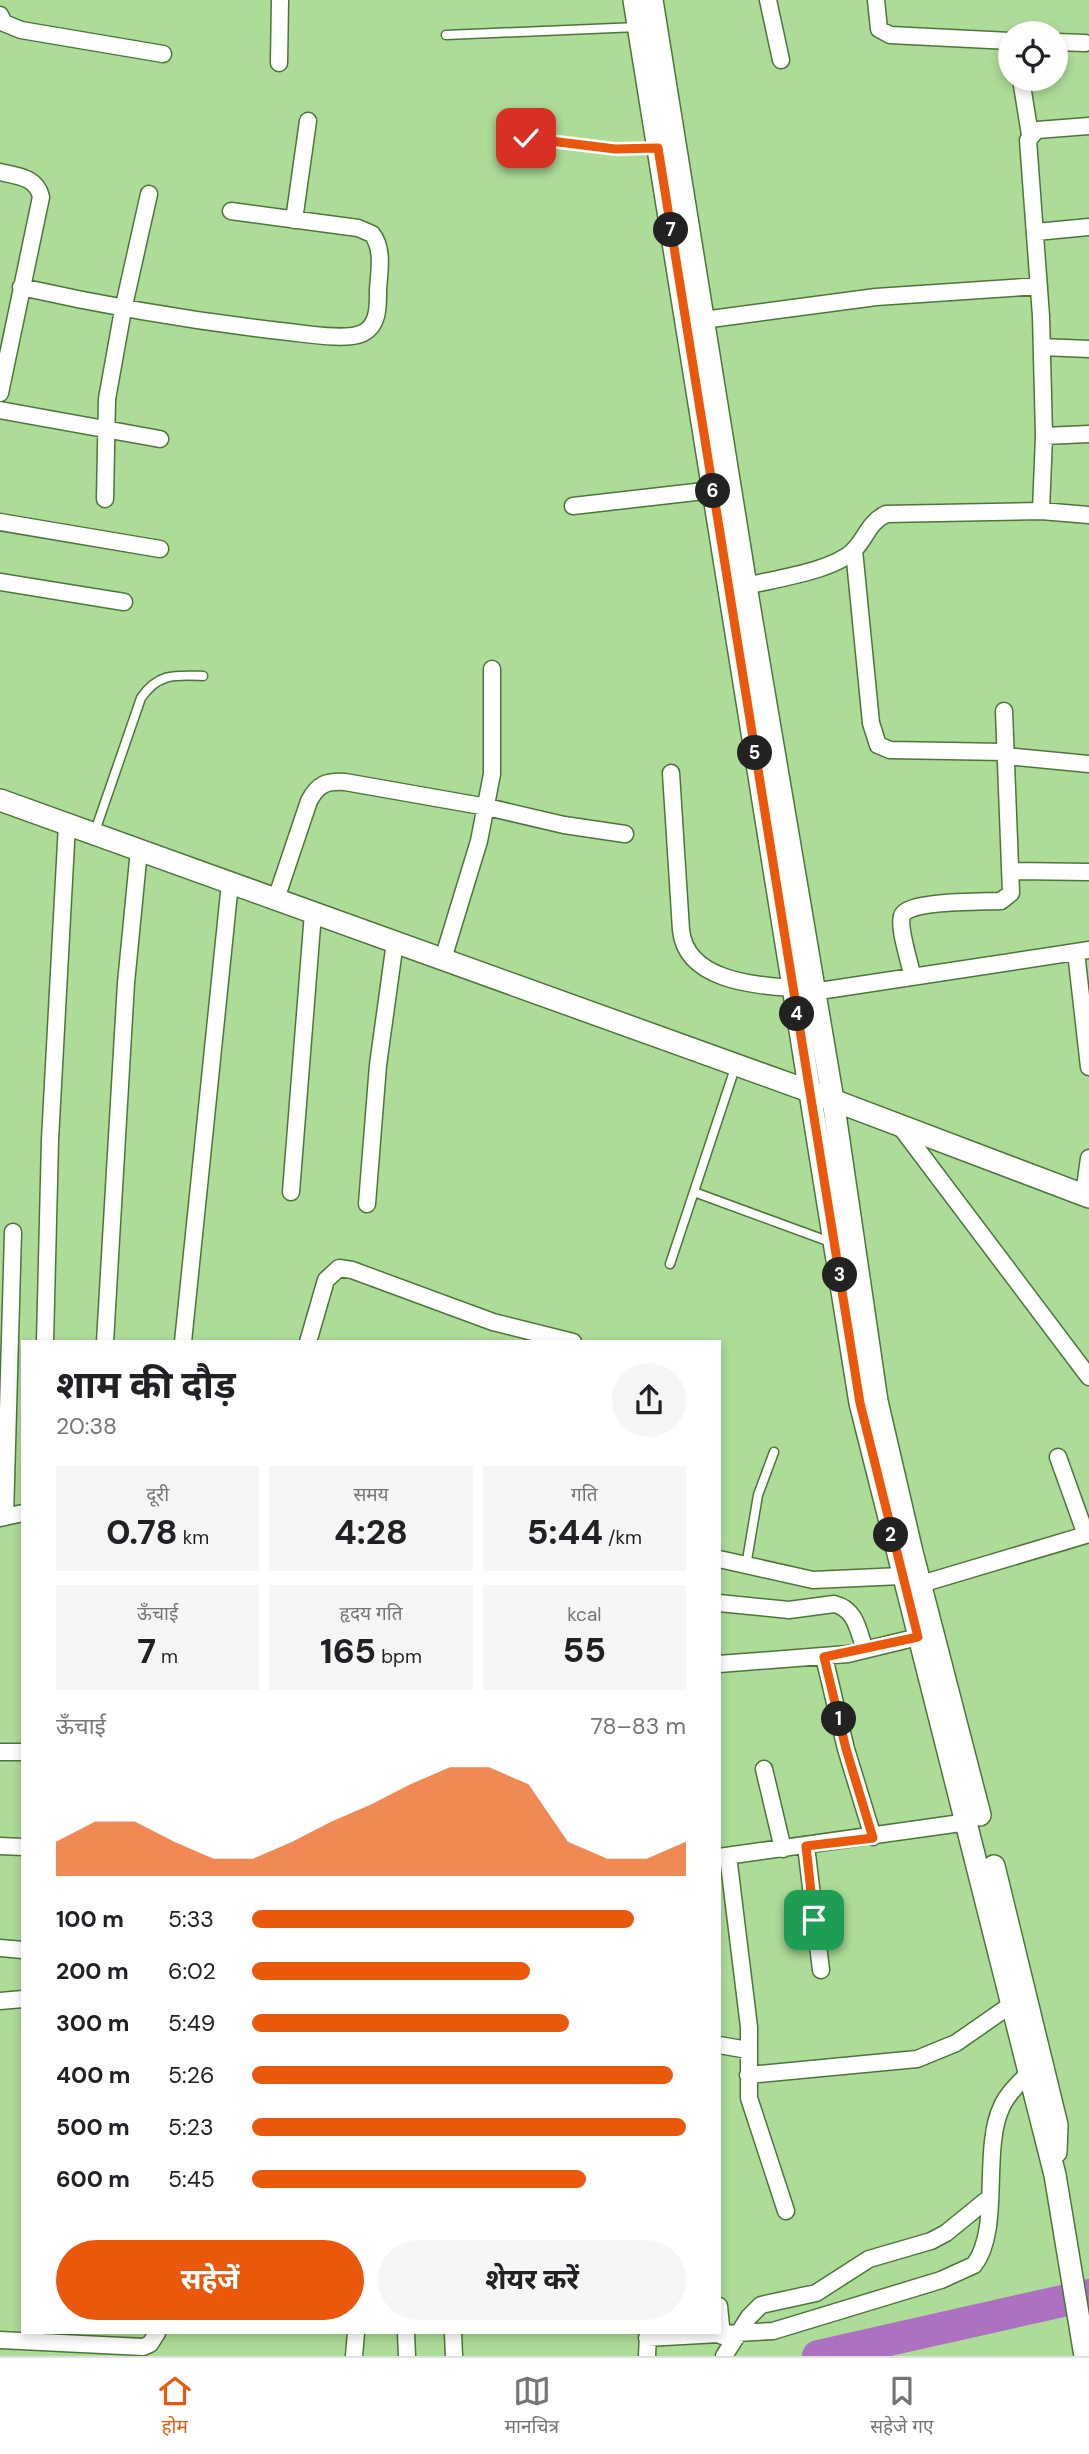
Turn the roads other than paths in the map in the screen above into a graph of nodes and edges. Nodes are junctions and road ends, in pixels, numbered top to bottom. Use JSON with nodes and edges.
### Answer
{"nodes":[{"id":1,"x":280,"y":0,"type":"edge"},
{"id":2,"x":634,"y":0,"type":"edge"},
{"id":3,"x":652,"y":0,"type":"edge"},
{"id":4,"x":768,"y":0,"type":"edge"},
{"id":5,"x":876,"y":0,"type":"edge"},
{"id":6,"x":0,"y":15,"type":"edge"},
{"id":7,"x":638,"y":27,"type":"junction"},
{"id":8,"x":446,"y":34,"type":"dead end"},
{"id":9,"x":998,"y":40,"type":"edge"},
{"id":10,"x":1068,"y":42,"type":"edge"},
{"id":11,"x":1085,"y":43,"type":"dead end"},
{"id":12,"x":163,"y":54,"type":"dead end"},
{"id":13,"x":781,"y":60,"type":"dead end"},
{"id":14,"x":279,"y":63,"type":"dead end"},
{"id":15,"x":1023,"y":91,"type":"edge"},
{"id":16,"x":308,"y":121,"type":"dead end"},
{"id":17,"x":1089,"y":125,"type":"edge"},
{"id":18,"x":1030,"y":135,"type":"junction"},
{"id":19,"x":526,"y":138,"type":"dead end"},
{"id":20,"x":658,"y":148,"type":"junction"},
{"id":21,"x":0,"y":172,"type":"edge"},
{"id":22,"x":149,"y":194,"type":"dead end"},
{"id":23,"x":231,"y":211,"type":"dead end"},
{"id":24,"x":294,"y":220,"type":"junction"},
{"id":25,"x":1089,"y":227,"type":"edge"},
{"id":26,"x":1036,"y":232,"type":"junction"},
{"id":27,"x":21,"y":286,"type":"junction"},
{"id":28,"x":1039,"y":286,"type":"junction"},
{"id":29,"x":122,"y":310,"type":"junction"},
{"id":30,"x":703,"y":320,"type":"junction"},
{"id":31,"x":1042,"y":346,"type":"junction"},
{"id":32,"x":1089,"y":349,"type":"edge"},
{"id":33,"x":0,"y":393,"type":"edge"},
{"id":34,"x":0,"y":410,"type":"edge"},
{"id":35,"x":105,"y":430,"type":"junction"},
{"id":36,"x":1089,"y":434,"type":"edge"},
{"id":37,"x":1044,"y":436,"type":"junction"},
{"id":38,"x":160,"y":439,"type":"dead end"},
{"id":39,"x":713,"y":490,"type":"junction"},
{"id":40,"x":105,"y":499,"type":"dead end"},
{"id":41,"x":573,"y":506,"type":"dead end"},
{"id":42,"x":1041,"y":511,"type":"junction"},
{"id":43,"x":1089,"y":514,"type":"edge"},
{"id":44,"x":0,"y":522,"type":"edge"},
{"id":45,"x":160,"y":549,"type":"dead end"},
{"id":46,"x":854,"y":550,"type":"junction"},
{"id":47,"x":0,"y":582,"type":"edge"},
{"id":48,"x":746,"y":586,"type":"junction"},
{"id":49,"x":124,"y":602,"type":"dead end"},
{"id":50,"x":492,"y":669,"type":"dead end"},
{"id":51,"x":203,"y":676,"type":"dead end"},
{"id":52,"x":1004,"y":711,"type":"dead end"},
{"id":53,"x":1006,"y":754,"type":"junction"},
{"id":54,"x":1089,"y":764,"type":"edge"},
{"id":55,"x":671,"y":773,"type":"dead end"},
{"id":56,"x":0,"y":800,"type":"edge"},
{"id":57,"x":487,"y":807,"type":"junction"},
{"id":58,"x":67,"y":824,"type":"junction"},
{"id":59,"x":94,"y":834,"type":"junction"},
{"id":60,"x":625,"y":834,"type":"dead end"},
{"id":61,"x":139,"y":850,"type":"junction"},
{"id":62,"x":1012,"y":871,"type":"junction"},
{"id":63,"x":1089,"y":872,"type":"edge"},
{"id":64,"x":230,"y":883,"type":"junction"},
{"id":65,"x":275,"y":899,"type":"junction"},
{"id":66,"x":313,"y":913,"type":"junction"},
{"id":67,"x":395,"y":942,"type":"junction"},
{"id":68,"x":1082,"y":951,"type":"edge"},
{"id":69,"x":443,"y":959,"type":"junction"},
{"id":70,"x":912,"y":975,"type":"junction"},
{"id":71,"x":800,"y":992,"type":"junction"},
{"id":72,"x":736,"y":1065,"type":"junction"},
{"id":73,"x":1089,"y":1067,"type":"edge"},
{"id":74,"x":809,"y":1091,"type":"junction"},
{"id":75,"x":833,"y":1100,"type":"junction"},
{"id":76,"x":899,"y":1125,"type":"junction"},
{"id":77,"x":1089,"y":1158,"type":"edge"},
{"id":78,"x":291,"y":1192,"type":"dead end"},
{"id":79,"x":694,"y":1192,"type":"junction"},
{"id":80,"x":1086,"y":1196,"type":"edge"},
{"id":81,"x":368,"y":1204,"type":"dead end"},
{"id":82,"x":13,"y":1232,"type":"dead end"},
{"id":83,"x":835,"y":1244,"type":"junction"},
{"id":84,"x":670,"y":1264,"type":"dead end"},
{"id":85,"x":45,"y":1340,"type":"edge"},
{"id":86,"x":105,"y":1340,"type":"edge"},
{"id":87,"x":183,"y":1340,"type":"edge"},
{"id":88,"x":309,"y":1340,"type":"edge"},
{"id":89,"x":565,"y":1340,"type":"edge"},
{"id":90,"x":17,"y":1365,"type":"edge"},
{"id":91,"x":1089,"y":1377,"type":"edge"},
{"id":92,"x":774,"y":1452,"type":"dead end"},
{"id":93,"x":1058,"y":1457,"type":"dead end"},
{"id":94,"x":21,"y":1513,"type":"edge"},
{"id":95,"x":2,"y":1518,"type":"edge"},
{"id":96,"x":1088,"y":1534,"type":"edge"},
{"id":97,"x":721,"y":1560,"type":"edge"},
{"id":98,"x":746,"y":1566,"type":"junction"},
{"id":99,"x":911,"y":1580,"type":"junction"},
{"id":100,"x":721,"y":1603,"type":"edge"},
{"id":101,"x":918,"y":1637,"type":"junction"},
{"id":102,"x":865,"y":1650,"type":"junction"},
{"id":103,"x":824,"y":1657,"type":"junction"},
{"id":104,"x":721,"y":1664,"type":"edge"},
{"id":105,"x":0,"y":1752,"type":"edge"},
{"id":106,"x":21,"y":1752,"type":"edge"},
{"id":107,"x":764,"y":1769,"type":"dead end"},
{"id":108,"x":968,"y":1822,"type":"junction"},
{"id":109,"x":873,"y":1838,"type":"junction"},
{"id":110,"x":0,"y":1846,"type":"edge"},
{"id":111,"x":806,"y":1846,"type":"junction"},
{"id":112,"x":21,"y":1847,"type":"edge"},
{"id":113,"x":783,"y":1849,"type":"junction"},
{"id":114,"x":723,"y":1857,"type":"edge"},
{"id":115,"x":0,"y":1948,"type":"edge"},
{"id":116,"x":21,"y":1950,"type":"edge"},
{"id":117,"x":821,"y":1970,"type":"dead end"},
{"id":118,"x":21,"y":1999,"type":"edge"},
{"id":119,"x":0,"y":2001,"type":"edge"},
{"id":120,"x":1012,"y":2004,"type":"junction"},
{"id":121,"x":721,"y":2045,"type":"edge"},
{"id":122,"x":748,"y":2050,"type":"junction"},
{"id":123,"x":1029,"y":2073,"type":"junction"},
{"id":124,"x":748,"y":2075,"type":"junction"},
{"id":125,"x":1055,"y":2175,"type":"junction"},
{"id":126,"x":989,"y":2198,"type":"junction"},
{"id":127,"x":786,"y":2211,"type":"dead end"},
{"id":128,"x":721,"y":2311,"type":"edge"},
{"id":129,"x":156,"y":2334,"type":"edge"},
{"id":130,"x":356,"y":2334,"type":"edge"},
{"id":131,"x":406,"y":2334,"type":"edge"},
{"id":132,"x":453,"y":2334,"type":"edge"},
{"id":133,"x":647,"y":2335,"type":"edge"},
{"id":134,"x":729,"y":2336,"type":"junction"},
{"id":135,"x":0,"y":2340,"type":"edge"},
{"id":136,"x":355,"y":2356,"type":"edge"},
{"id":137,"x":407,"y":2356,"type":"edge"},
{"id":138,"x":454,"y":2356,"type":"edge"},
{"id":139,"x":647,"y":2356,"type":"edge"},
{"id":140,"x":724,"y":2356,"type":"edge"},
{"id":141,"x":1085,"y":2356,"type":"edge"}],
"edges":[{"from":1,"to":14,"type":"street"},
{"from":2,"to":7,"type":"street"},
{"from":3,"to":30,"type":"street"},
{"from":4,"to":13,"type":"street"},
{"from":5,"to":9,"type":"street"},
{"from":6,"to":12,"type":"street"},
{"from":7,"to":8,"type":"lane"},
{"from":7,"to":20,"type":"street"},
{"from":10,"to":11,"type":"street"},
{"from":15,"to":18,"type":"street"},
{"from":16,"to":24,"type":"street"},
{"from":17,"to":18,"type":"street"},
{"from":18,"to":26,"type":"street"},
{"from":19,"to":20,"type":"lane"},
{"from":20,"to":39,"type":"street"},
{"from":21,"to":27,"type":"street"},
{"from":22,"to":29,"type":"street"},
{"from":23,"to":24,"type":"street"},
{"from":24,"to":29,"type":"street"},
{"from":25,"to":26,"type":"street"},
{"from":26,"to":28,"type":"street"},
{"from":27,"to":29,"type":"street"},
{"from":27,"to":33,"type":"street"},
{"from":28,"to":30,"type":"street"},
{"from":28,"to":31,"type":"street"},
{"from":29,"to":35,"type":"street"},
{"from":30,"to":48,"type":"street"},
{"from":31,"to":32,"type":"street"},
{"from":31,"to":37,"type":"street"},
{"from":34,"to":35,"type":"street"},
{"from":35,"to":38,"type":"street"},
{"from":35,"to":40,"type":"street"},
{"from":36,"to":37,"type":"street"},
{"from":37,"to":42,"type":"street"},
{"from":39,"to":41,"type":"street"},
{"from":39,"to":71,"type":"street"},
{"from":42,"to":43,"type":"street"},
{"from":42,"to":46,"type":"street"},
{"from":44,"to":45,"type":"street"},
{"from":46,"to":48,"type":"street"},
{"from":46,"to":53,"type":"street"},
{"from":47,"to":49,"type":"street"},
{"from":48,"to":71,"type":"street"},
{"from":50,"to":57,"type":"street"},
{"from":51,"to":59,"type":"lane"},
{"from":52,"to":53,"type":"street"},
{"from":53,"to":54,"type":"street"},
{"from":53,"to":62,"type":"street"},
{"from":55,"to":71,"type":"street"},
{"from":56,"to":58,"type":"street"},
{"from":57,"to":60,"type":"street"},
{"from":57,"to":65,"type":"street"},
{"from":57,"to":69,"type":"street"},
{"from":58,"to":59,"type":"street"},
{"from":58,"to":85,"type":"street"},
{"from":59,"to":61,"type":"street"},
{"from":61,"to":64,"type":"street"},
{"from":61,"to":86,"type":"street"},
{"from":62,"to":63,"type":"street"},
{"from":62,"to":70,"type":"street"},
{"from":64,"to":65,"type":"street"},
{"from":64,"to":87,"type":"street"},
{"from":65,"to":66,"type":"street"},
{"from":66,"to":67,"type":"street"},
{"from":66,"to":78,"type":"street"},
{"from":67,"to":69,"type":"street"},
{"from":67,"to":81,"type":"street"},
{"from":68,"to":70,"type":"street"},
{"from":68,"to":73,"type":"street"},
{"from":69,"to":72,"type":"street"},
{"from":70,"to":71,"type":"street"},
{"from":71,"to":74,"type":"street"},
{"from":71,"to":75,"type":"street"},
{"from":72,"to":74,"type":"street"},
{"from":72,"to":79,"type":"lane"},
{"from":74,"to":75,"type":"street"},
{"from":74,"to":83,"type":"street"},
{"from":75,"to":76,"type":"street"},
{"from":75,"to":99,"type":"street"},
{"from":76,"to":80,"type":"street"},
{"from":76,"to":91,"type":"street"},
{"from":77,"to":80,"type":"street"},
{"from":79,"to":83,"type":"lane"},
{"from":79,"to":84,"type":"lane"},
{"from":82,"to":90,"type":"street"},
{"from":83,"to":99,"type":"street"},
{"from":88,"to":89,"type":"street"},
{"from":90,"to":95,"type":"street"},
{"from":92,"to":98,"type":"lane"},
{"from":93,"to":96,"type":"street"},
{"from":94,"to":95,"type":"street"},
{"from":96,"to":99,"type":"street"},
{"from":97,"to":98,"type":"street"},
{"from":98,"to":99,"type":"street"},
{"from":99,"to":101,"type":"street"},
{"from":99,"to":125,"type":"street"},
{"from":100,"to":102,"type":"street"},
{"from":101,"to":102,"type":"street"},
{"from":101,"to":108,"type":"street"},
{"from":102,"to":103,"type":"street"},
{"from":103,"to":104,"type":"street"},
{"from":103,"to":109,"type":"street"},
{"from":105,"to":106,"type":"street"},
{"from":107,"to":113,"type":"street"},
{"from":108,"to":109,"type":"street"},
{"from":108,"to":120,"type":"street"},
{"from":109,"to":111,"type":"street"},
{"from":110,"to":112,"type":"street"},
{"from":111,"to":113,"type":"street"},
{"from":111,"to":117,"type":"street"},
{"from":113,"to":114,"type":"street"},
{"from":114,"to":122,"type":"street"},
{"from":115,"to":116,"type":"street"},
{"from":118,"to":119,"type":"street"},
{"from":120,"to":123,"type":"street"},
{"from":120,"to":124,"type":"street"},
{"from":121,"to":122,"type":"street"},
{"from":122,"to":124,"type":"street"},
{"from":123,"to":125,"type":"street"},
{"from":123,"to":126,"type":"street"},
{"from":124,"to":127,"type":"street"},
{"from":125,"to":141,"type":"street"},
{"from":126,"to":134,"type":"street"},
{"from":126,"to":134,"type":"street"},
{"from":128,"to":134,"type":"street"},
{"from":129,"to":135,"type":"street"},
{"from":130,"to":136,"type":"street"},
{"from":131,"to":137,"type":"street"},
{"from":132,"to":138,"type":"street"},
{"from":133,"to":134,"type":"street"},
{"from":133,"to":139,"type":"street"},
{"from":134,"to":140,"type":"street"}]}
